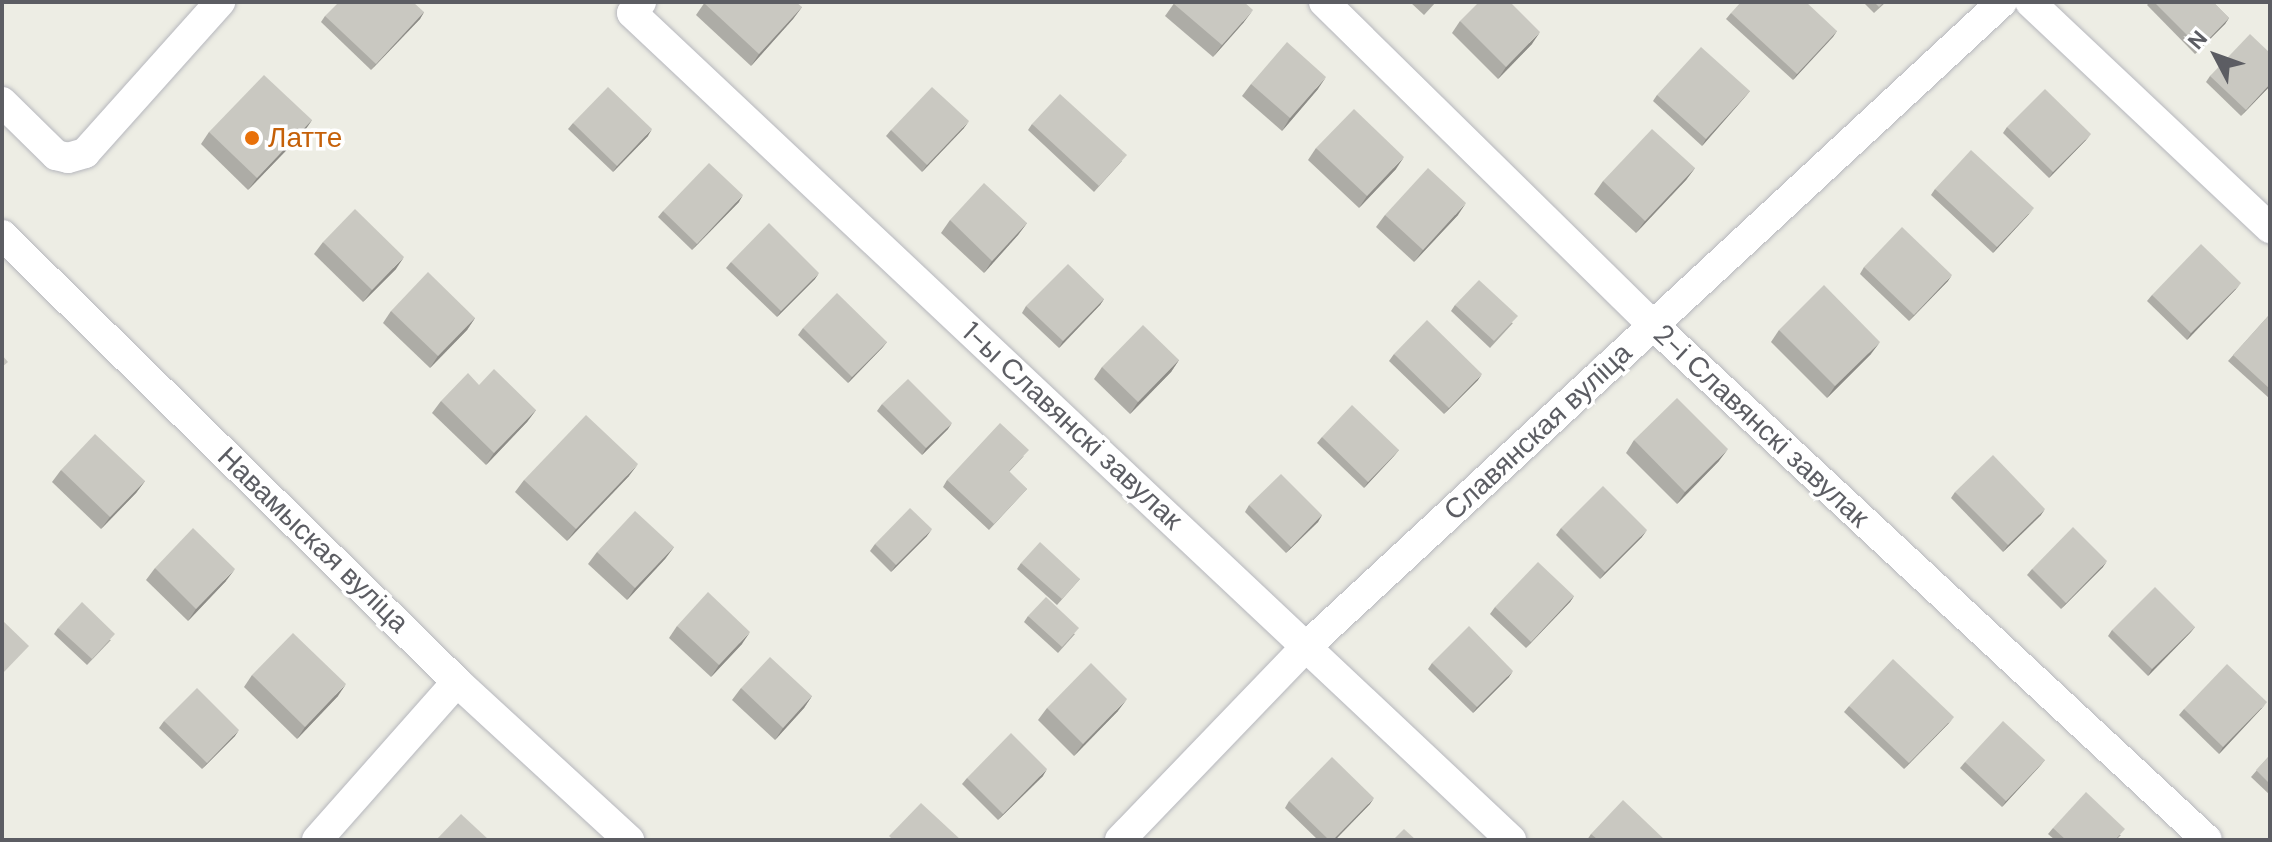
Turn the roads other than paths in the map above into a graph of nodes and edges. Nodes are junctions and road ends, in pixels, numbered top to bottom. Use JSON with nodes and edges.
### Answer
{"nodes":[{"id":1,"x":220,"y":2,"type":"edge"},
{"id":2,"x":1324,"y":2,"type":"edge"},
{"id":3,"x":2002,"y":2,"type":"edge"},
{"id":4,"x":2030,"y":2,"type":"edge"},
{"id":5,"x":637,"y":8,"type":"edge"},
{"id":6,"x":2,"y":102,"type":"edge"},
{"id":7,"x":2270,"y":228,"type":"edge"},
{"id":8,"x":2,"y":235,"type":"edge"},
{"id":9,"x":1653,"y":325,"type":"junction"},
{"id":10,"x":1307,"y":646,"type":"junction"},
{"id":11,"x":457,"y":682,"type":"junction"},
{"id":12,"x":317,"y":840,"type":"edge"},
{"id":13,"x":629,"y":840,"type":"edge"},
{"id":14,"x":1120,"y":840,"type":"edge"},
{"id":15,"x":1511,"y":840,"type":"edge"},
{"id":16,"x":2207,"y":840,"type":"edge"}],
"edges":[{"from":1,"to":6,"type":"street"},
{"from":2,"to":9,"type":"street","name":"2-і Славянскі завулак"},
{"from":3,"to":9,"type":"street","name":"Славянская вуліца"},
{"from":4,"to":7,"type":"street"},
{"from":5,"to":10,"type":"street","name":"1-ы Славянскі завулак"},
{"from":8,"to":11,"type":"street","name":"Навамыская вуліца"},
{"from":9,"to":10,"type":"street","name":"Славянская вуліца"},
{"from":9,"to":16,"type":"street","name":"2-і Славянскі завулак"},
{"from":10,"to":14,"type":"street","name":"Славянская вуліца"},
{"from":10,"to":15,"type":"street","name":"1-ы Славянскі завулак"},
{"from":11,"to":12,"type":"street"},
{"from":11,"to":13,"type":"street","name":"Навамыская вуліца"}]}
